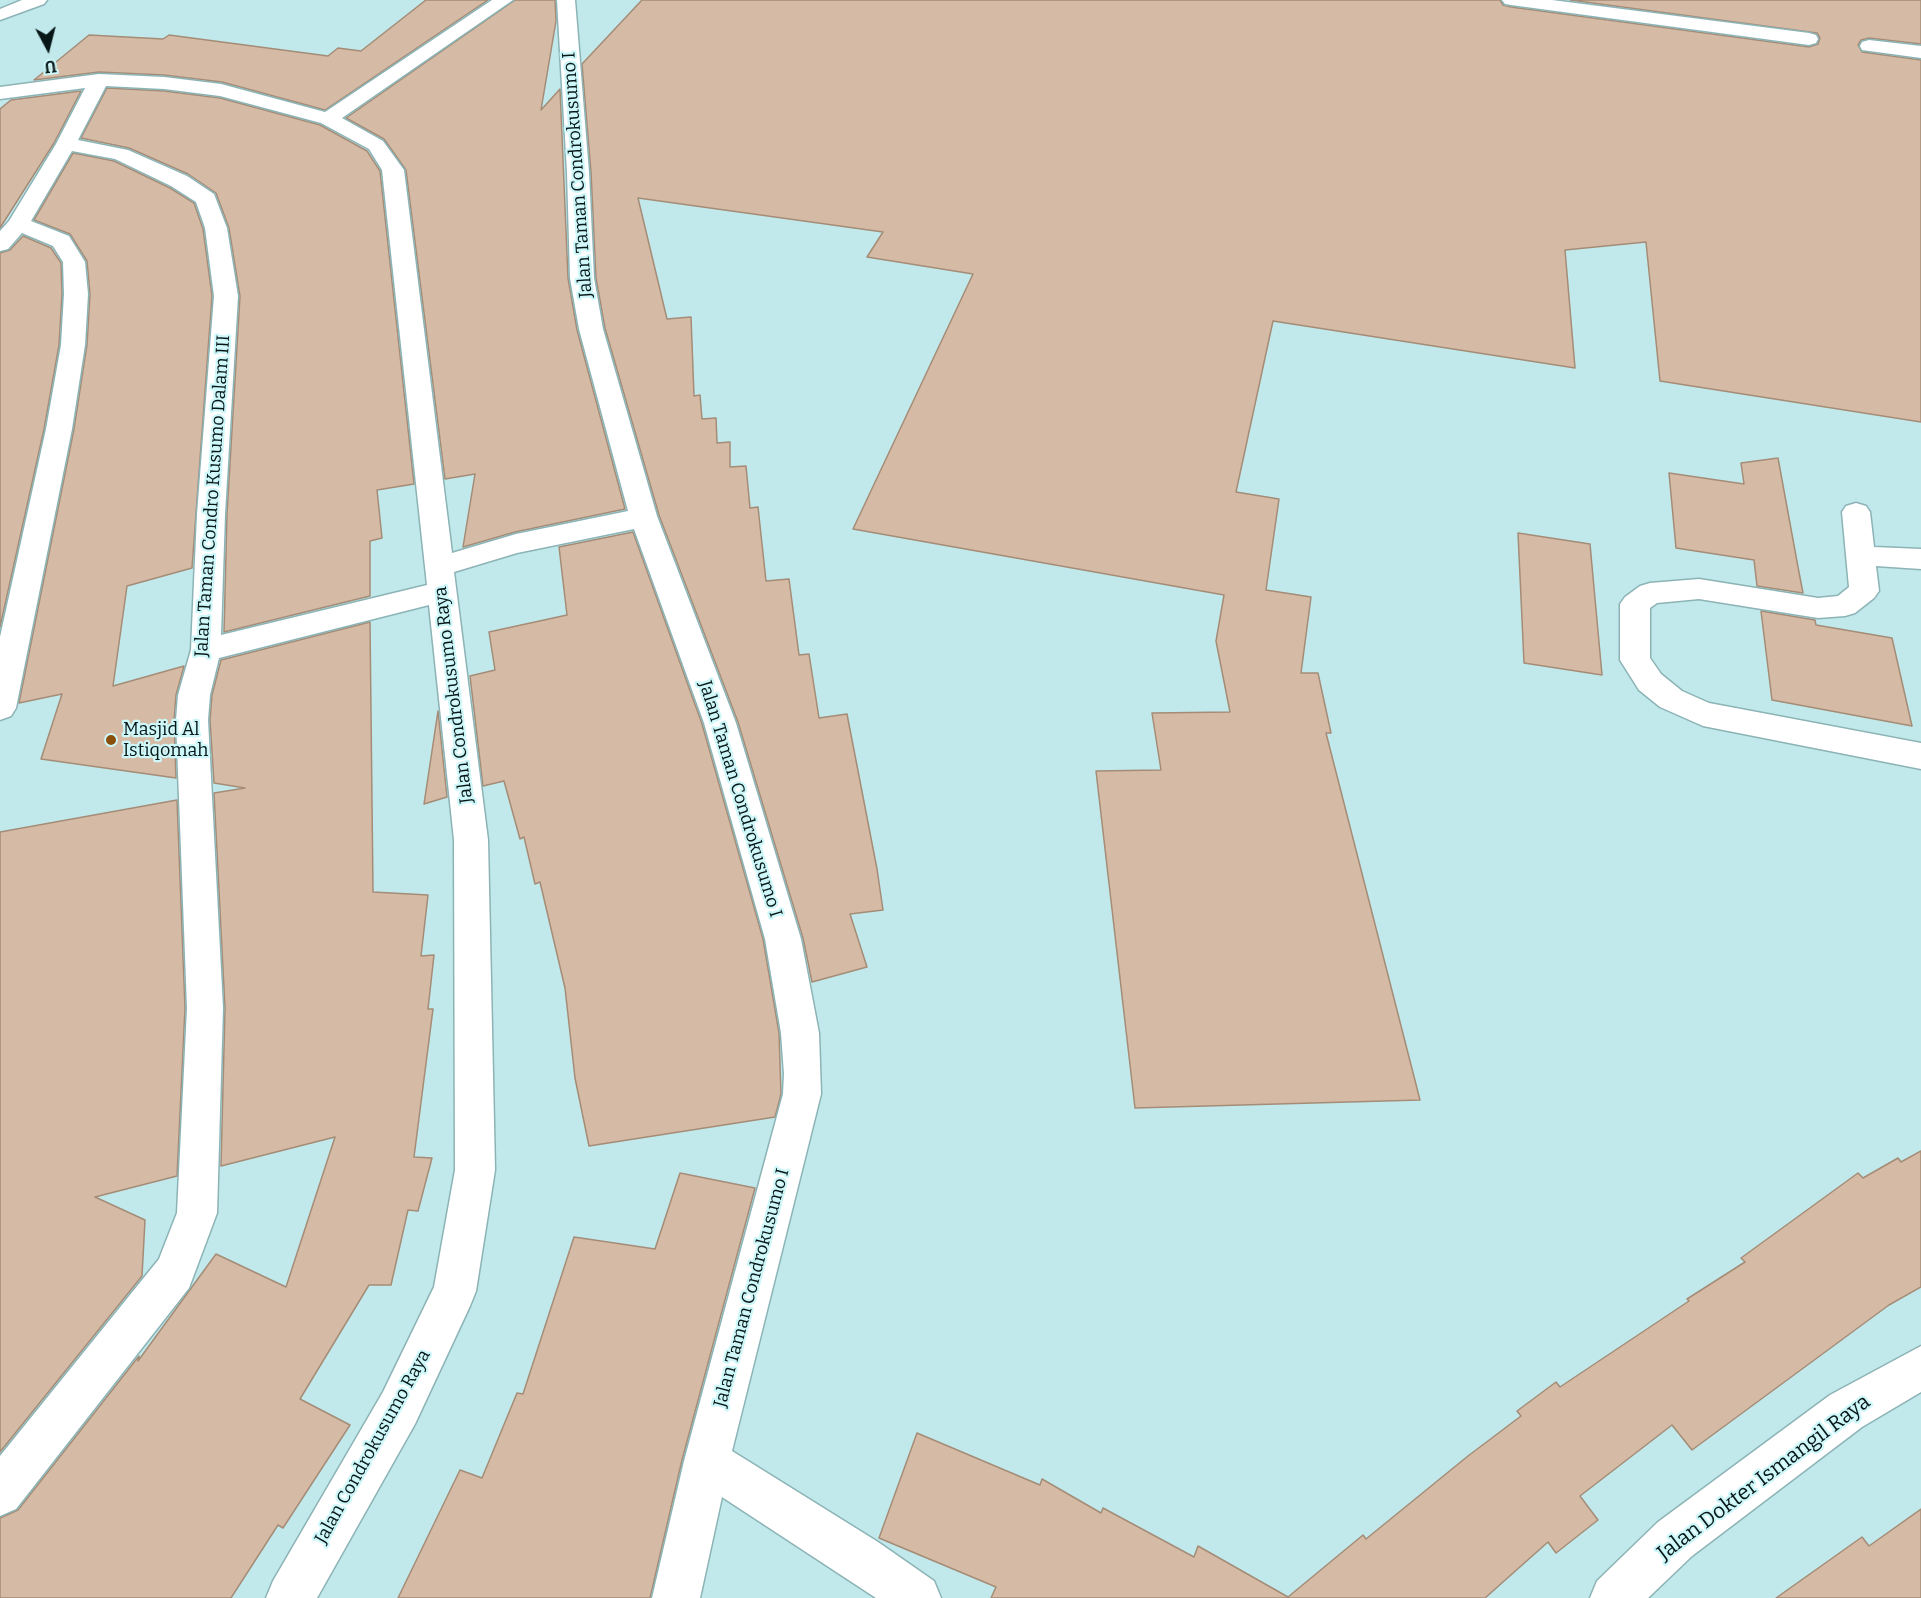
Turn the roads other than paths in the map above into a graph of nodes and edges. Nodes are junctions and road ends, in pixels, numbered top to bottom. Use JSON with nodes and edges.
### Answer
{"nodes":[{"id":1,"x":38,"y":0,"type":"edge"},
{"id":2,"x":504,"y":0,"type":"edge"},
{"id":3,"x":566,"y":0,"type":"edge"},
{"id":4,"x":1511,"y":0,"type":"edge"},
{"id":5,"x":0,"y":15,"type":"edge"},
{"id":6,"x":1809,"y":39,"type":"dead end"},
{"id":7,"x":1869,"y":46,"type":"dead end"},
{"id":8,"x":1921,"y":52,"type":"edge"},
{"id":9,"x":99,"y":80,"type":"junction"},
{"id":10,"x":0,"y":93,"type":"edge"},
{"id":11,"x":327,"y":119,"type":"junction"},
{"id":12,"x":66,"y":144,"type":"junction"},
{"id":13,"x":18,"y":224,"type":"junction"},
{"id":14,"x":0,"y":244,"type":"edge"},
{"id":15,"x":1856,"y":512,"type":"dead end"},
{"id":16,"x":643,"y":516,"type":"junction"},
{"id":17,"x":1861,"y":556,"type":"junction"},
{"id":18,"x":1921,"y":559,"type":"edge"},
{"id":19,"x":441,"y":579,"type":"junction"},
{"id":20,"x":206,"y":650,"type":"junction"},
{"id":21,"x":0,"y":708,"type":"edge"},
{"id":22,"x":1921,"y":756,"type":"edge"},
{"id":23,"x":1921,"y":1368,"type":"edge"},
{"id":24,"x":707,"y":1461,"type":"junction"},
{"id":25,"x":0,"y":1493,"type":"edge"},
{"id":26,"x":290,"y":1598,"type":"edge"},
{"id":27,"x":676,"y":1598,"type":"edge"},
{"id":28,"x":917,"y":1598,"type":"edge"},
{"id":29,"x":1614,"y":1598,"type":"edge"}],
"edges":[{"from":1,"to":5,"type":"street"},
{"from":2,"to":11,"type":"street"},
{"from":3,"to":16,"type":"street","name":"Jalan Taman Condrokusumo I"},
{"from":4,"to":6,"type":"street"},
{"from":7,"to":8,"type":"street"},
{"from":9,"to":10,"type":"street","name":"Jalan Condrokusumo Raya"},
{"from":9,"to":11,"type":"street","name":"Jalan Condrokusumo Raya"},
{"from":9,"to":12,"type":"street"},
{"from":11,"to":19,"type":"street","name":"Jalan Condrokusumo Raya"},
{"from":12,"to":13,"type":"street"},
{"from":12,"to":20,"type":"street","name":"Jalan Taman Condro Kusumo Dalam III"},
{"from":13,"to":14,"type":"street"},
{"from":13,"to":21,"type":"street"},
{"from":15,"to":17,"type":"street"},
{"from":16,"to":19,"type":"street"},
{"from":16,"to":24,"type":"street","name":"Jalan Taman Condrokusumo I"},
{"from":17,"to":18,"type":"street"},
{"from":17,"to":22,"type":"street"},
{"from":19,"to":20,"type":"street"},
{"from":19,"to":26,"type":"street","name":"Jalan Condrokusumo Raya"},
{"from":20,"to":25,"type":"street","name":"Jalan Taman Condro Kusumo Dalam III"},
{"from":23,"to":29,"type":"street","name":"Jalan Dokter Ismangil Raya"},
{"from":24,"to":27,"type":"street","name":"Jalan Taman Condrokusumo I"},
{"from":24,"to":28,"type":"street"}]}
